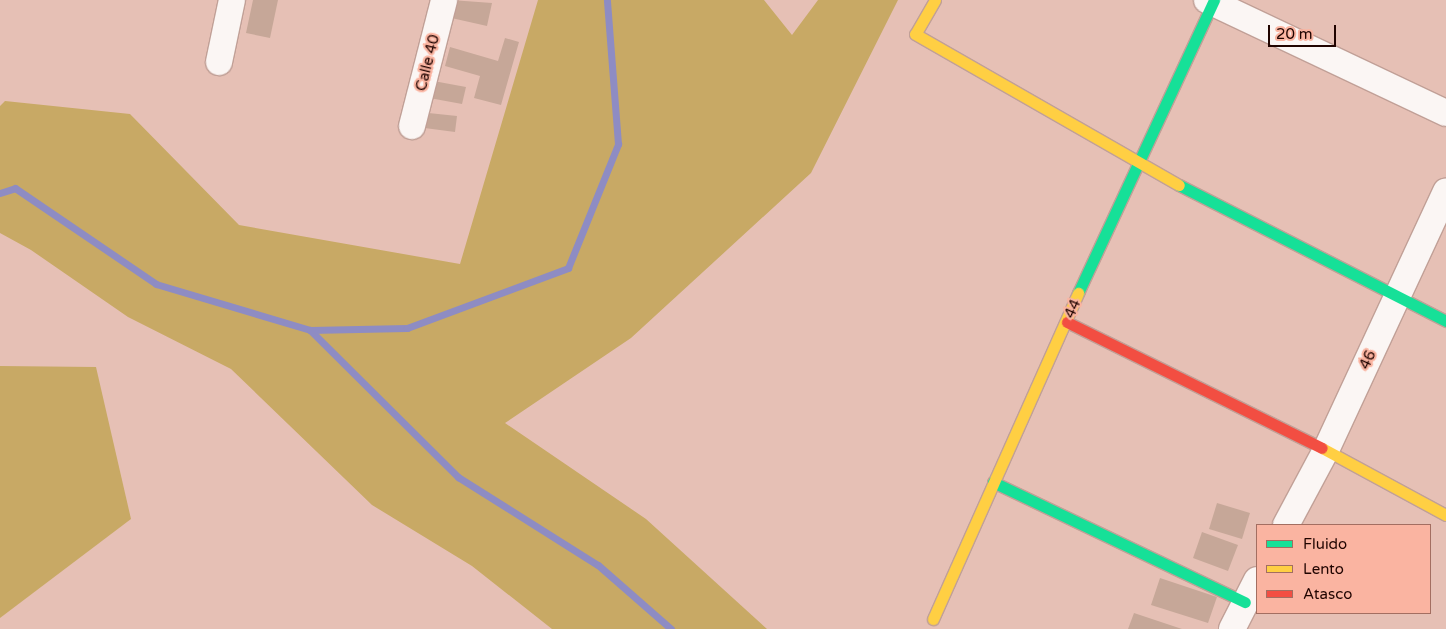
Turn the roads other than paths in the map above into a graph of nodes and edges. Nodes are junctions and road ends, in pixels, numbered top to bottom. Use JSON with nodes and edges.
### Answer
{"nodes":[{"id":1,"x":232,"y":0,"type":"edge"},
{"id":2,"x":444,"y":0,"type":"edge"},
{"id":3,"x":935,"y":0,"type":"edge"},
{"id":4,"x":1211,"y":1,"type":"edge"},
{"id":5,"x":219,"y":62,"type":"dead end"},
{"id":6,"x":1446,"y":113,"type":"edge"},
{"id":7,"x":412,"y":126,"type":"dead end"},
{"id":8,"x":1136,"y":163,"type":"junction"},
{"id":9,"x":1446,"y":192,"type":"edge"},
{"id":10,"x":1397,"y":298,"type":"junction"},
{"id":11,"x":1068,"y":322,"type":"junction"},
{"id":12,"x":1446,"y":322,"type":"edge"},
{"id":13,"x":1326,"y":450,"type":"junction"},
{"id":14,"x":993,"y":482,"type":"junction"},
{"id":15,"x":1446,"y":514,"type":"edge"},
{"id":16,"x":1287,"y":524,"type":"edge"},
{"id":17,"x":1251,"y":591,"type":"edge"},
{"id":18,"x":933,"y":619,"type":"dead end"},
{"id":19,"x":1232,"y":629,"type":"edge"}],
"edges":[{"from":1,"to":5,"type":"street"},
{"from":2,"to":7,"type":"street","name":"Calle 40"},
{"from":3,"to":8,"type":"street"},
{"from":4,"to":6,"type":"street"},
{"from":4,"to":8,"type":"street","name":"44"},
{"from":8,"to":10,"type":"street"},
{"from":8,"to":11,"type":"street","name":"44"},
{"from":9,"to":10,"type":"street","name":"46"},
{"from":10,"to":12,"type":"street"},
{"from":10,"to":13,"type":"street","name":"46"},
{"from":11,"to":13,"type":"street"},
{"from":11,"to":14,"type":"street","name":"44"},
{"from":13,"to":15,"type":"street"},
{"from":13,"to":16,"type":"street","name":"46"},
{"from":14,"to":17,"type":"street"},
{"from":14,"to":18,"type":"street","name":"44"},
{"from":17,"to":19,"type":"street"}]}
